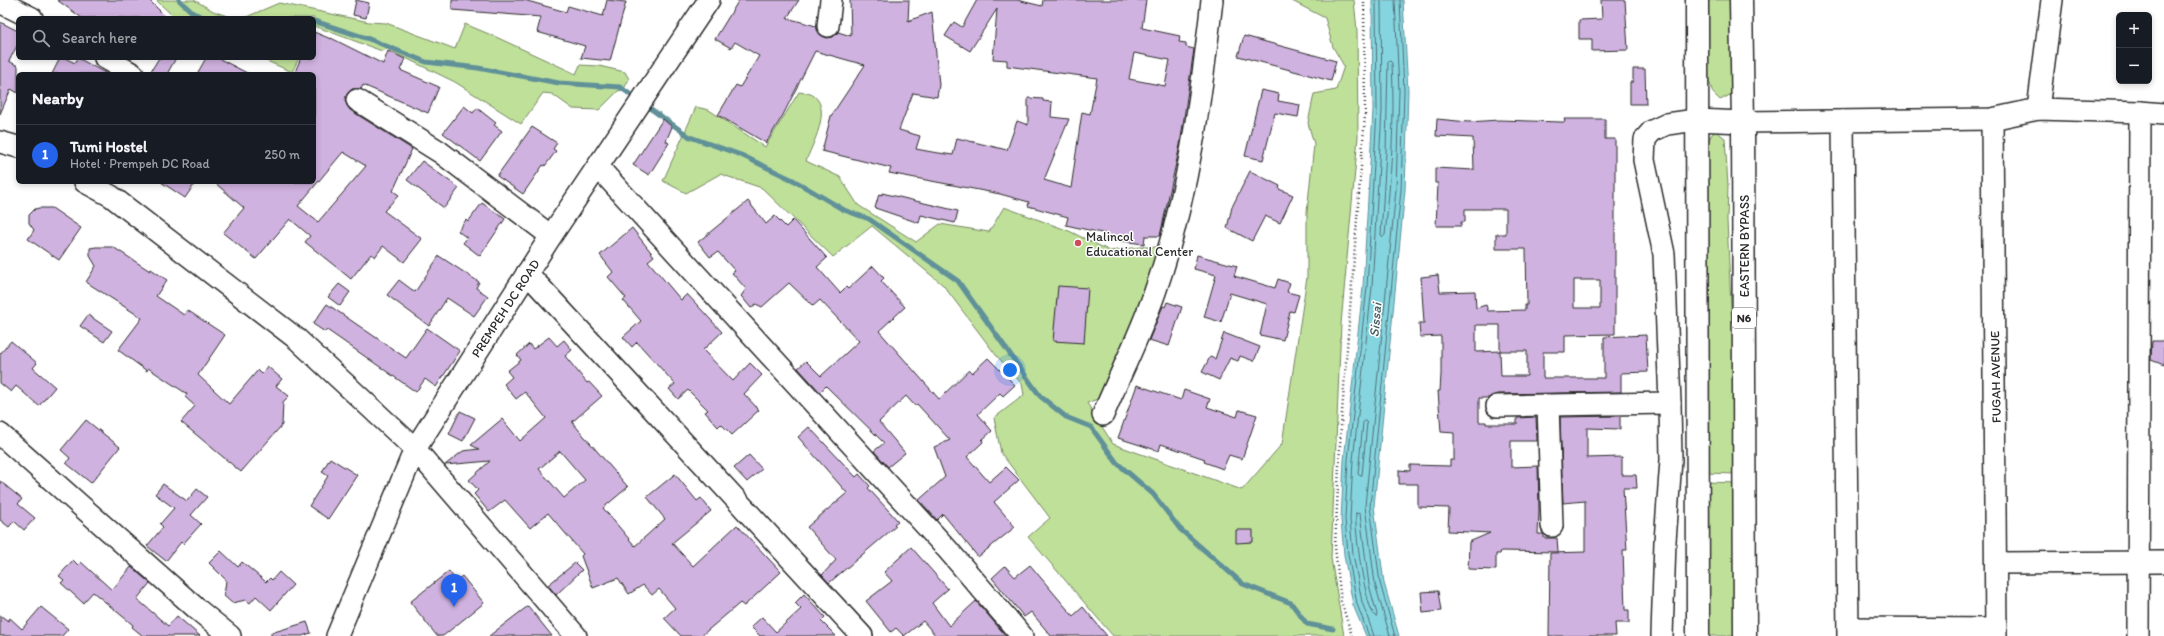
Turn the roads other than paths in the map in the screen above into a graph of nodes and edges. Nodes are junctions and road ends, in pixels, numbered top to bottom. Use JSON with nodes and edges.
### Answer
{"nodes":[{"id":1,"x":709,"y":0,"type":"edge"},
{"id":2,"x":830,"y":0,"type":"edge"},
{"id":3,"x":1212,"y":0,"type":"edge"},
{"id":4,"x":1697,"y":0,"type":"edge"},
{"id":5,"x":1741,"y":0,"type":"edge"},
{"id":6,"x":2052,"y":0,"type":"edge"},
{"id":7,"x":0,"y":2,"type":"edge"},
{"id":8,"x":28,"y":16,"type":"edge"},
{"id":9,"x":828,"y":26,"type":"dead end"},
{"id":10,"x":108,"y":60,"type":"edge"},
{"id":11,"x":130,"y":72,"type":"edge"},
{"id":12,"x":357,"y":100,"type":"dead end"},
{"id":13,"x":2038,"y":109,"type":"junction"},
{"id":14,"x":2140,"y":112,"type":"junction"},
{"id":15,"x":2164,"y":114,"type":"edge"},
{"id":16,"x":1992,"y":119,"type":"junction"},
{"id":17,"x":1696,"y":120,"type":"junction"},
{"id":18,"x":1843,"y":121,"type":"junction"},
{"id":19,"x":1743,"y":122,"type":"junction"},
{"id":20,"x":0,"y":142,"type":"edge"},
{"id":21,"x":16,"y":146,"type":"edge"},
{"id":22,"x":598,"y":167,"type":"junction"},
{"id":23,"x":94,"y":184,"type":"edge"},
{"id":24,"x":115,"y":189,"type":"edge"},
{"id":25,"x":551,"y":236,"type":"junction"},
{"id":26,"x":527,"y":273,"type":"junction"},
{"id":27,"x":1670,"y":403,"type":"junction"},
{"id":28,"x":1548,"y":405,"type":"junction"},
{"id":29,"x":1497,"y":406,"type":"dead end"},
{"id":30,"x":1103,"y":415,"type":"dead end"},
{"id":31,"x":0,"y":434,"type":"edge"},
{"id":32,"x":415,"y":449,"type":"junction"},
{"id":33,"x":1552,"y":526,"type":"dead end"},
{"id":34,"x":2138,"y":562,"type":"junction"},
{"id":35,"x":2164,"y":562,"type":"edge"},
{"id":36,"x":1997,"y":563,"type":"junction"},
{"id":37,"x":1848,"y":632,"type":"edge"},
{"id":38,"x":1996,"y":632,"type":"edge"},
{"id":39,"x":230,"y":636,"type":"edge"},
{"id":40,"x":337,"y":636,"type":"edge"},
{"id":41,"x":576,"y":636,"type":"edge"},
{"id":42,"x":862,"y":636,"type":"edge"},
{"id":43,"x":1022,"y":636,"type":"edge"},
{"id":44,"x":1662,"y":636,"type":"edge"},
{"id":45,"x":1698,"y":636,"type":"edge"},
{"id":46,"x":1745,"y":636,"type":"edge"},
{"id":47,"x":2138,"y":636,"type":"edge"}],
"edges":[{"from":1,"to":22,"type":"street","name":"PREMPEH DC ROAD"},
{"from":2,"to":9,"type":"street"},
{"from":3,"to":30,"type":"street"},
{"from":4,"to":17,"type":"highway"},
{"from":5,"to":19,"type":"highway","name":"EASTERN BYPASS","number":"N6"},
{"from":6,"to":13,"type":"street"},
{"from":7,"to":8,"type":"street"},
{"from":10,"to":11,"type":"street"},
{"from":12,"to":25,"type":"street"},
{"from":13,"to":14,"type":"street"},
{"from":13,"to":16,"type":"street"},
{"from":14,"to":15,"type":"street"},
{"from":14,"to":34,"type":"street"},
{"from":16,"to":18,"type":"street"},
{"from":16,"to":36,"type":"street","name":"FUGAH AVENUE"},
{"from":17,"to":19,"type":"street"},
{"from":17,"to":27,"type":"street"},
{"from":17,"to":45,"type":"highway"},
{"from":18,"to":19,"type":"street"},
{"from":18,"to":37,"type":"street"},
{"from":19,"to":46,"type":"highway","name":"EASTERN BYPASS","number":"N6"},
{"from":20,"to":21,"type":"street"},
{"from":22,"to":25,"type":"street","name":"PREMPEH DC ROAD"},
{"from":22,"to":43,"type":"street"},
{"from":23,"to":24,"type":"street"},
{"from":24,"to":32,"type":"street"},
{"from":25,"to":26,"type":"street","name":"PREMPEH DC ROAD"},
{"from":26,"to":32,"type":"street","name":"PREMPEH DC ROAD"},
{"from":26,"to":42,"type":"street"},
{"from":27,"to":28,"type":"street"},
{"from":27,"to":44,"type":"street"},
{"from":28,"to":29,"type":"street"},
{"from":28,"to":33,"type":"street"},
{"from":31,"to":39,"type":"street"},
{"from":32,"to":40,"type":"street","name":"PREMPEH DC ROAD"},
{"from":32,"to":41,"type":"street"},
{"from":34,"to":35,"type":"street"},
{"from":34,"to":36,"type":"street"},
{"from":34,"to":47,"type":"street"},
{"from":36,"to":38,"type":"street","name":"FUGAH AVENUE"},
{"from":37,"to":38,"type":"street"}]}
